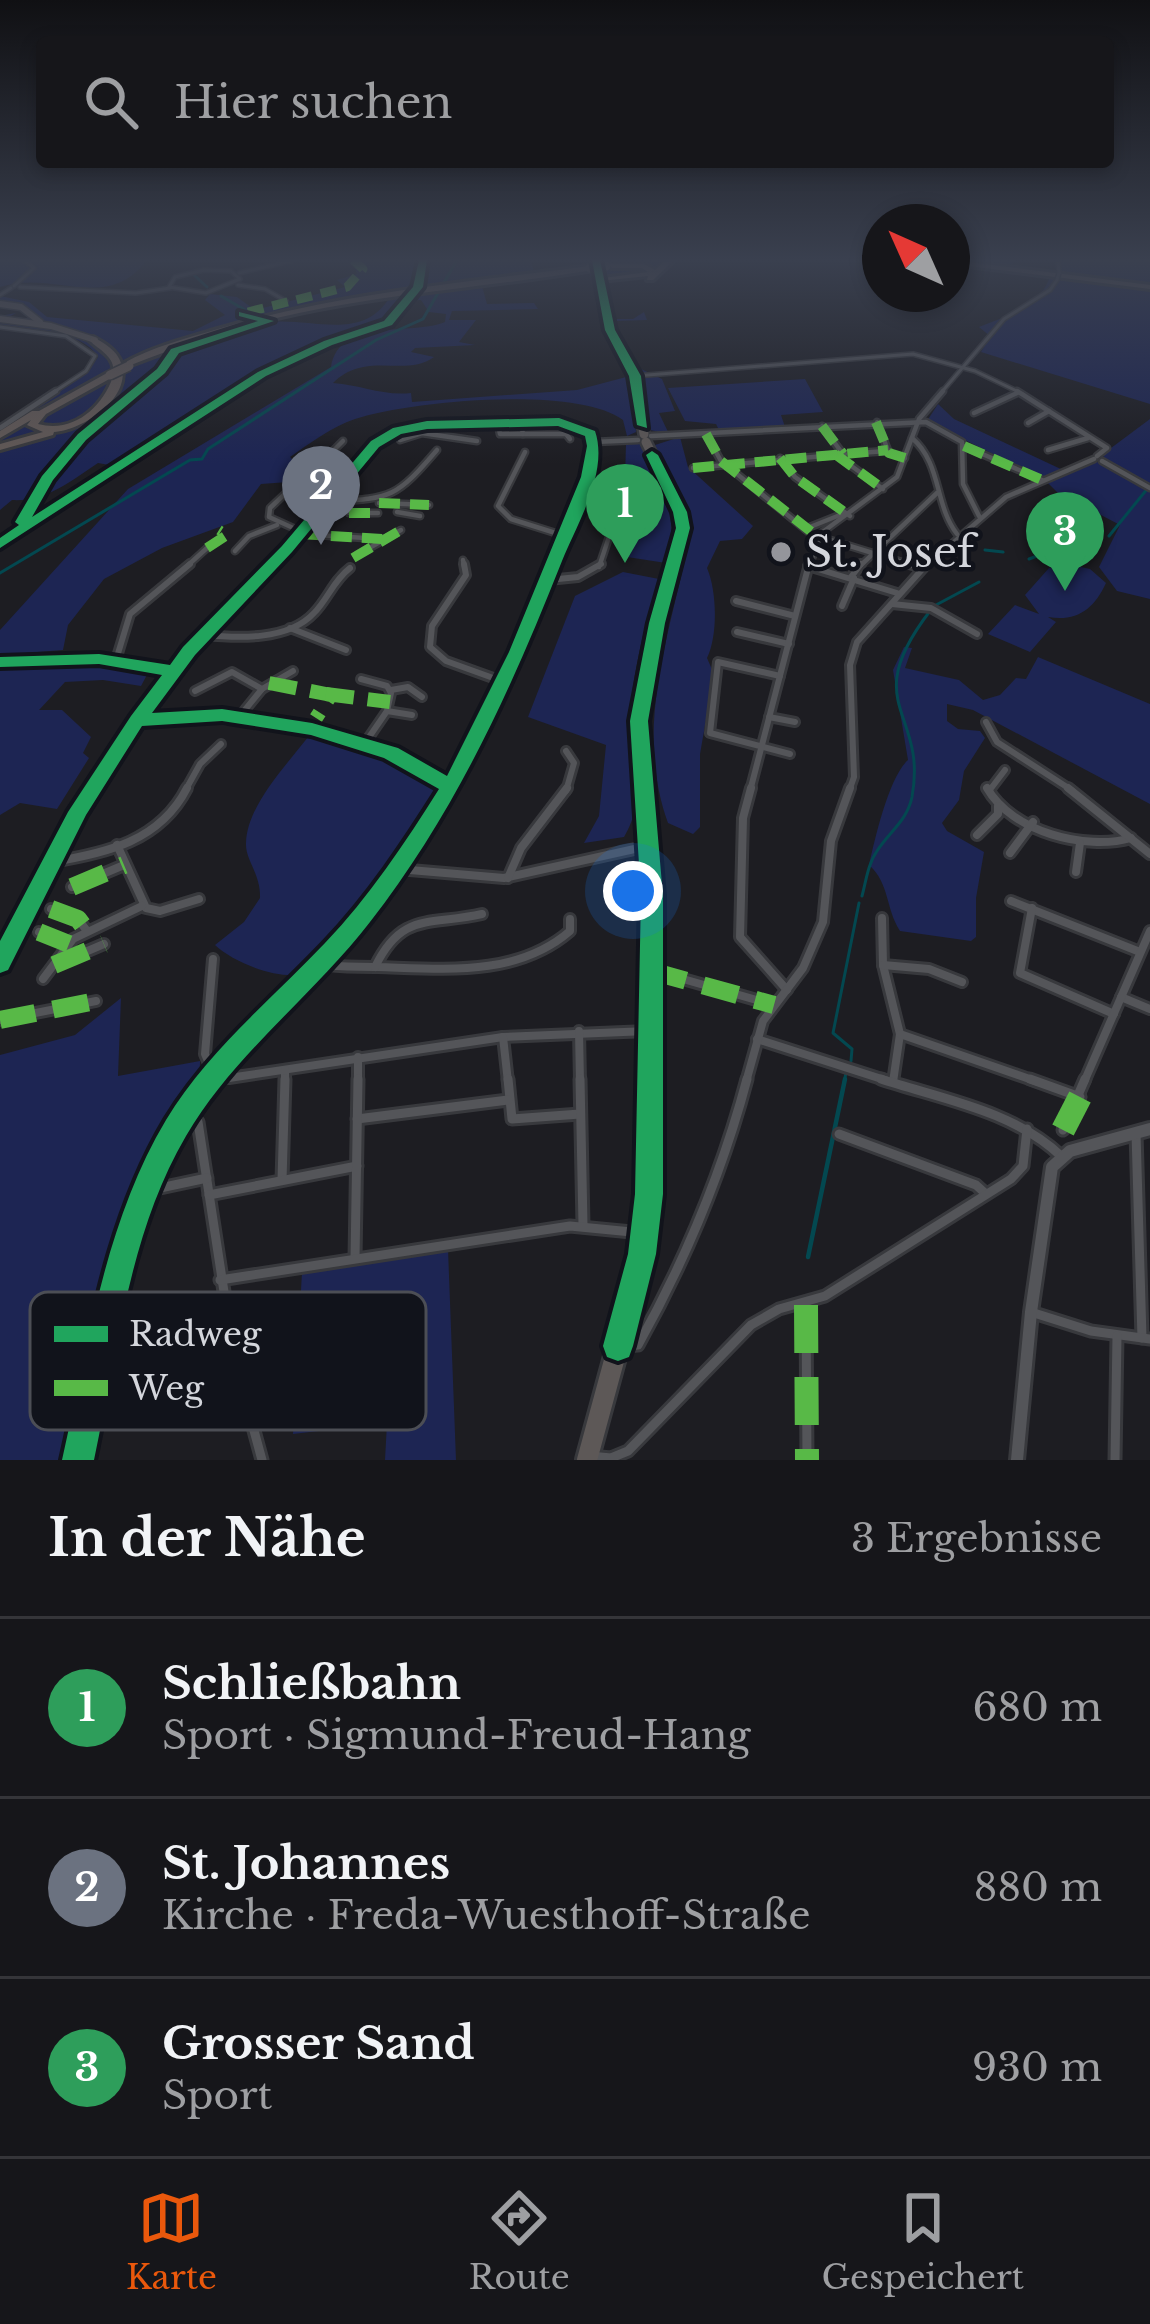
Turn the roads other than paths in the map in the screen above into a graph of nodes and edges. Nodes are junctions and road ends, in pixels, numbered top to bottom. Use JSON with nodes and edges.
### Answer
{"nodes":[{"id":1,"x":29,"y":328,"type":"edge"},
{"id":2,"x":55,"y":328,"type":"edge"},
{"id":3,"x":223,"y":328,"type":"edge"},
{"id":4,"x":230,"y":328,"type":"edge"},
{"id":5,"x":237,"y":328,"type":"edge"},
{"id":6,"x":610,"y":328,"type":"edge"},
{"id":7,"x":997,"y":328,"type":"edge"},
{"id":8,"x":62,"y":329,"type":"joint"},
{"id":9,"x":94,"y":340,"type":"junction"},
{"id":10,"x":129,"y":365,"type":"junction"},
{"id":11,"x":965,"y":368,"type":"junction"},
{"id":12,"x":635,"y":376,"type":"junction"},
{"id":13,"x":1017,"y":393,"type":"junction"},
{"id":14,"x":1049,"y":411,"type":"junction"},
{"id":15,"x":974,"y":413,"type":"dead end"},
{"id":16,"x":34,"y":415,"type":"junction"},
{"id":17,"x":918,"y":421,"type":"junction"},
{"id":18,"x":877,"y":422,"type":"junction"},
{"id":19,"x":521,"y":423,"type":"junction"},
{"id":20,"x":1028,"y":423,"type":"dead end"},
{"id":21,"x":453,"y":425,"type":"junction"},
{"id":22,"x":541,"y":425,"type":"dead end"},
{"id":23,"x":822,"y":426,"type":"junction"},
{"id":24,"x":469,"y":428,"type":"dead end"},
{"id":25,"x":499,"y":429,"type":"dead end"},
{"id":26,"x":523,"y":434,"type":"junction"},
{"id":27,"x":543,"y":434,"type":"junction"},
{"id":28,"x":566,"y":434,"type":"dead end"},
{"id":29,"x":706,"y":434,"type":"junction"},
{"id":30,"x":0,"y":437,"type":"edge"},
{"id":31,"x":449,"y":437,"type":"junction"},
{"id":32,"x":645,"y":438,"type":"junction"},
{"id":33,"x":912,"y":438,"type":"junction"},
{"id":34,"x":1092,"y":438,"type":"junction"},
{"id":35,"x":466,"y":439,"type":"junction"},
{"id":36,"x":400,"y":440,"type":"dead end"},
{"id":37,"x":344,"y":441,"type":"dead end"},
{"id":38,"x":477,"y":441,"type":"dead end"},
{"id":39,"x":594,"y":441,"type":"junction"},
{"id":40,"x":964,"y":446,"type":"junction"},
{"id":41,"x":437,"y":450,"type":"dead end"},
{"id":42,"x":1048,"y":450,"type":"dead end"},
{"id":43,"x":887,"y":451,"type":"junction"},
{"id":44,"x":526,"y":452,"type":"dead end"},
{"id":45,"x":860,"y":453,"type":"dead end"},
{"id":46,"x":841,"y":454,"type":"junction"},
{"id":47,"x":780,"y":458,"type":"junction"},
{"id":48,"x":904,"y":458,"type":"junction"},
{"id":49,"x":1098,"y":459,"type":"junction"},
{"id":50,"x":727,"y":464,"type":"junction"},
{"id":51,"x":693,"y":468,"type":"dead end"},
{"id":52,"x":350,"y":474,"type":"junction"},
{"id":53,"x":1042,"y":480,"type":"junction"},
{"id":54,"x":1148,"y":487,"type":"edge"},
{"id":55,"x":883,"y":489,"type":"junction"},
{"id":56,"x":288,"y":491,"type":"dead end"},
{"id":57,"x":937,"y":493,"type":"junction"},
{"id":58,"x":379,"y":501,"type":"junction"},
{"id":59,"x":328,"y":502,"type":"junction"},
{"id":60,"x":412,"y":504,"type":"junction"},
{"id":61,"x":429,"y":505,"type":"dead end"},
{"id":62,"x":398,"y":512,"type":"dead end"},
{"id":63,"x":350,"y":513,"type":"dead end"},
{"id":64,"x":407,"y":514,"type":"junction"},
{"id":65,"x":847,"y":515,"type":"junction"},
{"id":66,"x":420,"y":516,"type":"dead end"},
{"id":67,"x":979,"y":516,"type":"junction"},
{"id":68,"x":278,"y":524,"type":"junction"},
{"id":69,"x":805,"y":529,"type":"junction"},
{"id":70,"x":400,"y":530,"type":"dead end"},
{"id":71,"x":611,"y":531,"type":"dead end"},
{"id":72,"x":301,"y":533,"type":"junction"},
{"id":73,"x":957,"y":534,"type":"junction"},
{"id":74,"x":565,"y":536,"type":"junction"},
{"id":75,"x":818,"y":537,"type":"junction"},
{"id":76,"x":378,"y":541,"type":"junction"},
{"id":77,"x":207,"y":548,"type":"dead end"},
{"id":78,"x":235,"y":551,"type":"dead end"},
{"id":79,"x":870,"y":553,"type":"junction"},
{"id":80,"x":357,"y":555,"type":"dead end"},
{"id":81,"x":463,"y":560,"type":"dead end"},
{"id":82,"x":808,"y":566,"type":"junction"},
{"id":83,"x":350,"y":568,"type":"dead end"},
{"id":84,"x":922,"y":568,"type":"junction"},
{"id":85,"x":853,"y":578,"type":"junction"},
{"id":86,"x":548,"y":580,"type":"junction"},
{"id":87,"x":898,"y":593,"type":"junction"},
{"id":88,"x":736,"y":601,"type":"dead end"},
{"id":89,"x":890,"y":603,"type":"junction"},
{"id":90,"x":842,"y":606,"type":"dead end"},
{"id":91,"x":795,"y":616,"type":"junction"},
{"id":92,"x":290,"y":628,"type":"junction"},
{"id":93,"x":737,"y":632,"type":"dead end"},
{"id":94,"x":977,"y":634,"type":"dead end"},
{"id":95,"x":203,"y":635,"type":"junction"},
{"id":96,"x":788,"y":644,"type":"junction"},
{"id":97,"x":346,"y":650,"type":"dead end"},
{"id":98,"x":116,"y":661,"type":"junction"},
{"id":99,"x":0,"y":662,"type":"edge"},
{"id":100,"x":173,"y":671,"type":"junction"},
{"id":101,"x":293,"y":671,"type":"dead end"},
{"id":102,"x":780,"y":676,"type":"junction"},
{"id":103,"x":361,"y":679,"type":"dead end"},
{"id":104,"x":507,"y":682,"type":"junction"},
{"id":105,"x":262,"y":689,"type":"junction"},
{"id":106,"x":391,"y":690,"type":"junction"},
{"id":107,"x":195,"y":692,"type":"dead end"},
{"id":108,"x":422,"y":697,"type":"dead end"},
{"id":109,"x":387,"y":711,"type":"junction"},
{"id":110,"x":240,"y":716,"type":"junction"},
{"id":111,"x":412,"y":716,"type":"dead end"},
{"id":112,"x":769,"y":716,"type":"junction"},
{"id":113,"x":137,"y":720,"type":"junction"},
{"id":114,"x":795,"y":722,"type":"dead end"},
{"id":115,"x":986,"y":722,"type":"dead end"},
{"id":116,"x":365,"y":743,"type":"junction"},
{"id":117,"x":221,"y":744,"type":"dead end"},
{"id":118,"x":761,"y":748,"type":"junction"},
{"id":119,"x":566,"y":751,"type":"dead end"},
{"id":120,"x":790,"y":754,"type":"dead end"},
{"id":121,"x":1005,"y":770,"type":"dead end"},
{"id":122,"x":451,"y":787,"type":"junction"},
{"id":123,"x":998,"y":806,"type":"junction"},
{"id":124,"x":1033,"y":822,"type":"junction"},
{"id":125,"x":977,"y":835,"type":"dead end"},
{"id":126,"x":1131,"y":838,"type":"junction"},
{"id":127,"x":1080,"y":843,"type":"junction"},
{"id":128,"x":117,"y":845,"type":"junction"},
{"id":129,"x":650,"y":846,"type":"junction"},
{"id":130,"x":1010,"y":853,"type":"dead end"},
{"id":131,"x":1150,"y":854,"type":"edge"},
{"id":132,"x":50,"y":862,"type":"junction"},
{"id":133,"x":124,"y":865,"type":"junction"},
{"id":134,"x":398,"y":869,"type":"junction"},
{"id":135,"x":1076,"y":872,"type":"dead end"},
{"id":136,"x":508,"y":878,"type":"junction"},
{"id":137,"x":80,"y":888,"type":"dead end"},
{"id":138,"x":199,"y":899,"type":"dead end"},
{"id":139,"x":1011,"y":901,"type":"dead end"},
{"id":140,"x":142,"y":905,"type":"junction"},
{"id":141,"x":1032,"y":908,"type":"junction"},
{"id":142,"x":51,"y":909,"type":"dead end"},
{"id":143,"x":482,"y":914,"type":"dead end"},
{"id":144,"x":882,"y":918,"type":"dead end"},
{"id":145,"x":570,"y":920,"type":"dead end"},
{"id":146,"x":87,"y":931,"type":"junction"},
{"id":147,"x":1150,"y":931,"type":"edge"},
{"id":148,"x":39,"y":932,"type":"dead end"},
{"id":149,"x":69,"y":944,"type":"junction"},
{"id":150,"x":104,"y":944,"type":"dead end"},
{"id":151,"x":1140,"y":952,"type":"junction"},
{"id":152,"x":213,"y":959,"type":"dead end"},
{"id":153,"x":0,"y":963,"type":"edge"},
{"id":154,"x":321,"y":964,"type":"junction"},
{"id":155,"x":54,"y":965,"type":"junction"},
{"id":156,"x":883,"y":965,"type":"junction"},
{"id":157,"x":375,"y":967,"type":"junction"},
{"id":158,"x":652,"y":971,"type":"junction"},
{"id":159,"x":43,"y":979,"type":"dead end"},
{"id":160,"x":962,"y":982,"type":"dead end"},
{"id":161,"x":787,"y":990,"type":"junction"},
{"id":162,"x":1120,"y":997,"type":"junction"},
{"id":163,"x":96,"y":1001,"type":"dead end"},
{"id":164,"x":774,"y":1005,"type":"junction"},
{"id":165,"x":1150,"y":1009,"type":"edge"},
{"id":166,"x":1114,"y":1014,"type":"junction"},
{"id":167,"x":0,"y":1020,"type":"edge"},
{"id":168,"x":579,"y":1030,"type":"junction"},
{"id":169,"x":651,"y":1030,"type":"junction"},
{"id":170,"x":900,"y":1034,"type":"junction"},
{"id":171,"x":503,"y":1037,"type":"junction"},
{"id":172,"x":757,"y":1039,"type":"junction"},
{"id":173,"x":358,"y":1058,"type":"junction"},
{"id":174,"x":286,"y":1069,"type":"junction"},
{"id":175,"x":215,"y":1072,"type":"junction"},
{"id":176,"x":893,"y":1082,"type":"junction"},
{"id":177,"x":1079,"y":1097,"type":"junction"},
{"id":178,"x":508,"y":1100,"type":"junction"},
{"id":179,"x":580,"y":1114,"type":"junction"},
{"id":180,"x":357,"y":1119,"type":"junction"},
{"id":181,"x":198,"y":1122,"type":"dead end"},
{"id":182,"x":1028,"y":1129,"type":"junction"},
{"id":183,"x":1064,"y":1130,"type":"dead end"},
{"id":184,"x":1143,"y":1131,"type":"edge"},
{"id":185,"x":839,"y":1134,"type":"dead end"},
{"id":186,"x":1061,"y":1156,"type":"junction"},
{"id":187,"x":357,"y":1166,"type":"junction"},
{"id":188,"x":207,"y":1178,"type":"junction"},
{"id":189,"x":282,"y":1180,"type":"junction"},
{"id":190,"x":1145,"y":1186,"type":"edge"},
{"id":191,"x":146,"y":1191,"type":"junction"},
{"id":192,"x":986,"y":1194,"type":"junction"},
{"id":193,"x":209,"y":1195,"type":"junction"},
{"id":194,"x":583,"y":1225,"type":"junction"},
{"id":195,"x":645,"y":1234,"type":"junction"},
{"id":196,"x":355,"y":1259,"type":"junction"},
{"id":197,"x":220,"y":1280,"type":"junction"},
{"id":198,"x":120,"y":1292,"type":"edge"},
{"id":199,"x":222,"y":1292,"type":"edge"},
{"id":200,"x":806,"y":1305,"type":"junction"},
{"id":201,"x":1031,"y":1312,"type":"junction"},
{"id":202,"x":1117,"y":1336,"type":"junction"},
{"id":203,"x":1146,"y":1339,"type":"edge"},
{"id":204,"x":618,"y":1346,"type":"junction"},
{"id":205,"x":86,"y":1430,"type":"edge"},
{"id":206,"x":254,"y":1430,"type":"edge"},
{"id":207,"x":587,"y":1458,"type":"edge"},
{"id":208,"x":78,"y":1460,"type":"edge"},
{"id":209,"x":262,"y":1460,"type":"edge"},
{"id":210,"x":807,"y":1460,"type":"edge"},
{"id":211,"x":1017,"y":1460,"type":"edge"},
{"id":212,"x":1115,"y":1460,"type":"edge"}],
"edges":[{"from":1,"to":30,"type":"street"},
{"from":2,"to":8,"type":"main road"},
{"from":3,"to":9,"type":"highway"},
{"from":4,"to":10,"type":"highway"},
{"from":5,"to":10,"type":"highway"},
{"from":6,"to":12,"type":"main road"},
{"from":7,"to":11,"type":"street","bridge":true},
{"from":8,"to":9,"type":"main road"},
{"from":9,"to":16,"type":"highway"},
{"from":9,"to":16,"type":"highway"},
{"from":9,"to":30,"type":"highway"},
{"from":10,"to":16,"type":"highway","bridge":true},
{"from":11,"to":12,"type":"street"},
{"from":11,"to":13,"type":"street"},
{"from":11,"to":17,"type":"street"},
{"from":12,"to":32,"type":"main road"},
{"from":13,"to":14,"type":"street"},
{"from":13,"to":15,"type":"street"},
{"from":14,"to":20,"type":"street"},
{"from":14,"to":34,"type":"street"},
{"from":16,"to":30,"type":"highway"},
{"from":16,"to":30,"type":"highway"},
{"from":17,"to":18,"type":"street"},
{"from":17,"to":33,"type":"street"},
{"from":17,"to":40,"type":"street"},
{"from":18,"to":23,"type":"street"},
{"from":18,"to":43,"type":"street"},
{"from":19,"to":21,"type":"street"},
{"from":19,"to":26,"type":"street"},
{"from":19,"to":39,"type":"street"},
{"from":21,"to":31,"type":"street"},
{"from":21,"to":52,"type":"street"},
{"from":22,"to":27,"type":"street"},
{"from":23,"to":29,"type":"street"},
{"from":23,"to":46,"type":"street"},
{"from":24,"to":35,"type":"street"},
{"from":25,"to":26,"type":"street"},
{"from":26,"to":27,"type":"street"},
{"from":27,"to":28,"type":"street"},
{"from":29,"to":32,"type":"street"},
{"from":29,"to":50,"type":"street"},
{"from":31,"to":35,"type":"street"},
{"from":31,"to":36,"type":"street"},
{"from":32,"to":39,"type":"street"},
{"from":32,"to":129,"type":"main road"},
{"from":33,"to":48,"type":"street"},
{"from":33,"to":57,"type":"street"},
{"from":34,"to":42,"type":"street"},
{"from":34,"to":49,"type":"street"},
{"from":35,"to":38,"type":"street"},
{"from":37,"to":52,"type":"street"},
{"from":39,"to":74,"type":"street"},
{"from":40,"to":53,"type":"street"},
{"from":40,"to":67,"type":"street"},
{"from":41,"to":58,"type":"street"},
{"from":43,"to":45,"type":"street"},
{"from":43,"to":48,"type":"street"},
{"from":44,"to":74,"type":"street"},
{"from":46,"to":47,"type":"street"},
{"from":46,"to":55,"type":"street"},
{"from":47,"to":50,"type":"street"},
{"from":47,"to":65,"type":"street"},
{"from":48,"to":55,"type":"street"},
{"from":49,"to":53,"type":"street"},
{"from":49,"to":54,"type":"street"},
{"from":50,"to":51,"type":"street"},
{"from":50,"to":69,"type":"street"},
{"from":52,"to":59,"type":"street"},
{"from":53,"to":67,"type":"street"},
{"from":55,"to":65,"type":"street"},
{"from":56,"to":68,"type":"street"},
{"from":57,"to":73,"type":"street"},
{"from":57,"to":79,"type":"street"},
{"from":58,"to":59,"type":"street"},
{"from":58,"to":60,"type":"street"},
{"from":58,"to":63,"type":"street"},
{"from":59,"to":72,"type":"street"},
{"from":60,"to":61,"type":"street"},
{"from":60,"to":64,"type":"street"},
{"from":62,"to":64,"type":"street"},
{"from":64,"to":66,"type":"street"},
{"from":65,"to":69,"type":"street"},
{"from":65,"to":75,"type":"street"},
{"from":67,"to":73,"type":"street"},
{"from":68,"to":72,"type":"street"},
{"from":68,"to":78,"type":"street"},
{"from":69,"to":75,"type":"street"},
{"from":70,"to":76,"type":"street"},
{"from":71,"to":86,"type":"street"},
{"from":72,"to":76,"type":"street"},
{"from":72,"to":95,"type":"street"},
{"from":73,"to":84,"type":"street"},
{"from":74,"to":86,"type":"street"},
{"from":75,"to":79,"type":"street"},
{"from":75,"to":82,"type":"street"},
{"from":76,"to":80,"type":"street"},
{"from":77,"to":98,"type":"street"},
{"from":79,"to":84,"type":"street"},
{"from":79,"to":85,"type":"street"},
{"from":81,"to":104,"type":"street"},
{"from":82,"to":85,"type":"street"},
{"from":82,"to":91,"type":"street"},
{"from":83,"to":92,"type":"street"},
{"from":84,"to":87,"type":"street"},
{"from":85,"to":87,"type":"street"},
{"from":85,"to":90,"type":"street"},
{"from":86,"to":104,"type":"street"},
{"from":87,"to":89,"type":"street"},
{"from":88,"to":91,"type":"street"},
{"from":89,"to":94,"type":"street"},
{"from":89,"to":161,"type":"street"},
{"from":91,"to":96,"type":"street"},
{"from":92,"to":95,"type":"street"},
{"from":92,"to":97,"type":"street"},
{"from":93,"to":96,"type":"street"},
{"from":95,"to":100,"type":"street"},
{"from":96,"to":102,"type":"street"},
{"from":98,"to":99,"type":"street"},
{"from":98,"to":100,"type":"street"},
{"from":100,"to":113,"type":"street"},
{"from":101,"to":105,"type":"street"},
{"from":102,"to":112,"type":"street"},
{"from":102,"to":118,"type":"street"},
{"from":103,"to":106,"type":"street"},
{"from":104,"to":122,"type":"street"},
{"from":105,"to":107,"type":"street"},
{"from":105,"to":110,"type":"street"},
{"from":106,"to":108,"type":"street"},
{"from":106,"to":109,"type":"street"},
{"from":109,"to":111,"type":"street"},
{"from":109,"to":116,"type":"street"},
{"from":110,"to":113,"type":"street"},
{"from":110,"to":116,"type":"street"},
{"from":112,"to":114,"type":"street"},
{"from":112,"to":118,"type":"street"},
{"from":113,"to":132,"type":"street"},
{"from":115,"to":126,"type":"street"},
{"from":116,"to":122,"type":"street"},
{"from":117,"to":128,"type":"street"},
{"from":118,"to":120,"type":"street"},
{"from":118,"to":161,"type":"street"},
{"from":119,"to":136,"type":"street"},
{"from":121,"to":123,"type":"street"},
{"from":122,"to":134,"type":"street"},
{"from":123,"to":124,"type":"street"},
{"from":123,"to":125,"type":"street"},
{"from":124,"to":127,"type":"street"},
{"from":124,"to":130,"type":"street"},
{"from":126,"to":127,"type":"street"},
{"from":126,"to":131,"type":"street"},
{"from":127,"to":135,"type":"street"},
{"from":128,"to":132,"type":"street"},
{"from":128,"to":133,"type":"street"},
{"from":129,"to":136,"type":"street"},
{"from":129,"to":158,"type":"main road"},
{"from":132,"to":153,"type":"street"},
{"from":133,"to":137,"type":"street"},
{"from":133,"to":140,"type":"street"},
{"from":134,"to":136,"type":"street"},
{"from":134,"to":154,"type":"street"},
{"from":138,"to":140,"type":"street"},
{"from":139,"to":141,"type":"street"},
{"from":140,"to":146,"type":"street"},
{"from":141,"to":151,"type":"street"},
{"from":141,"to":166,"type":"street"},
{"from":142,"to":146,"type":"street"},
{"from":143,"to":157,"type":"street"},
{"from":144,"to":156,"type":"street"},
{"from":145,"to":157,"type":"street"},
{"from":146,"to":149,"type":"street"},
{"from":147,"to":151,"type":"street"},
{"from":148,"to":149,"type":"street"},
{"from":149,"to":155,"type":"street"},
{"from":150,"to":155,"type":"street"},
{"from":151,"to":162,"type":"street"},
{"from":152,"to":175,"type":"street"},
{"from":154,"to":157,"type":"street"},
{"from":154,"to":175,"type":"street"},
{"from":155,"to":159,"type":"street"},
{"from":156,"to":160,"type":"street"},
{"from":156,"to":170,"type":"street"},
{"from":158,"to":164,"type":"street"},
{"from":158,"to":169,"type":"main road"},
{"from":161,"to":164,"type":"street"},
{"from":162,"to":165,"type":"street"},
{"from":162,"to":166,"type":"street"},
{"from":163,"to":167,"type":"street"},
{"from":164,"to":172,"type":"street"},
{"from":166,"to":177,"type":"street"},
{"from":168,"to":169,"type":"street"},
{"from":168,"to":171,"type":"street"},
{"from":168,"to":179,"type":"street"},
{"from":169,"to":195,"type":"main road"},
{"from":170,"to":176,"type":"street"},
{"from":170,"to":177,"type":"street"},
{"from":171,"to":173,"type":"street"},
{"from":171,"to":178,"type":"street"},
{"from":172,"to":176,"type":"street"},
{"from":172,"to":204,"type":"street"},
{"from":173,"to":174,"type":"street"},
{"from":173,"to":180,"type":"street"},
{"from":174,"to":175,"type":"street"},
{"from":174,"to":189,"type":"street"},
{"from":175,"to":191,"type":"street"},
{"from":176,"to":182,"type":"street"},
{"from":177,"to":183,"type":"street"},
{"from":178,"to":179,"type":"street"},
{"from":178,"to":180,"type":"street"},
{"from":179,"to":194,"type":"street"},
{"from":180,"to":187,"type":"street"},
{"from":181,"to":188,"type":"street"},
{"from":182,"to":186,"type":"street"},
{"from":182,"to":192,"type":"street"},
{"from":184,"to":186,"type":"street"},
{"from":184,"to":190,"type":"street"},
{"from":185,"to":192,"type":"street"},
{"from":186,"to":201,"type":"street"},
{"from":187,"to":189,"type":"street"},
{"from":187,"to":196,"type":"street"},
{"from":188,"to":191,"type":"street"},
{"from":188,"to":193,"type":"street"},
{"from":189,"to":193,"type":"street"},
{"from":190,"to":203,"type":"street"},
{"from":191,"to":198,"type":"street"},
{"from":192,"to":200,"type":"street"},
{"from":193,"to":197,"type":"street"},
{"from":194,"to":195,"type":"street"},
{"from":194,"to":196,"type":"street"},
{"from":195,"to":204,"type":"main road"},
{"from":196,"to":197,"type":"street"},
{"from":197,"to":199,"type":"street"},
{"from":200,"to":207,"type":"street"},
{"from":200,"to":210,"type":"street"},
{"from":201,"to":202,"type":"street"},
{"from":201,"to":211,"type":"street"},
{"from":202,"to":203,"type":"street"},
{"from":202,"to":212,"type":"street"},
{"from":204,"to":207,"type":"main road"},
{"from":205,"to":208,"type":"street"},
{"from":206,"to":209,"type":"street"}]}
